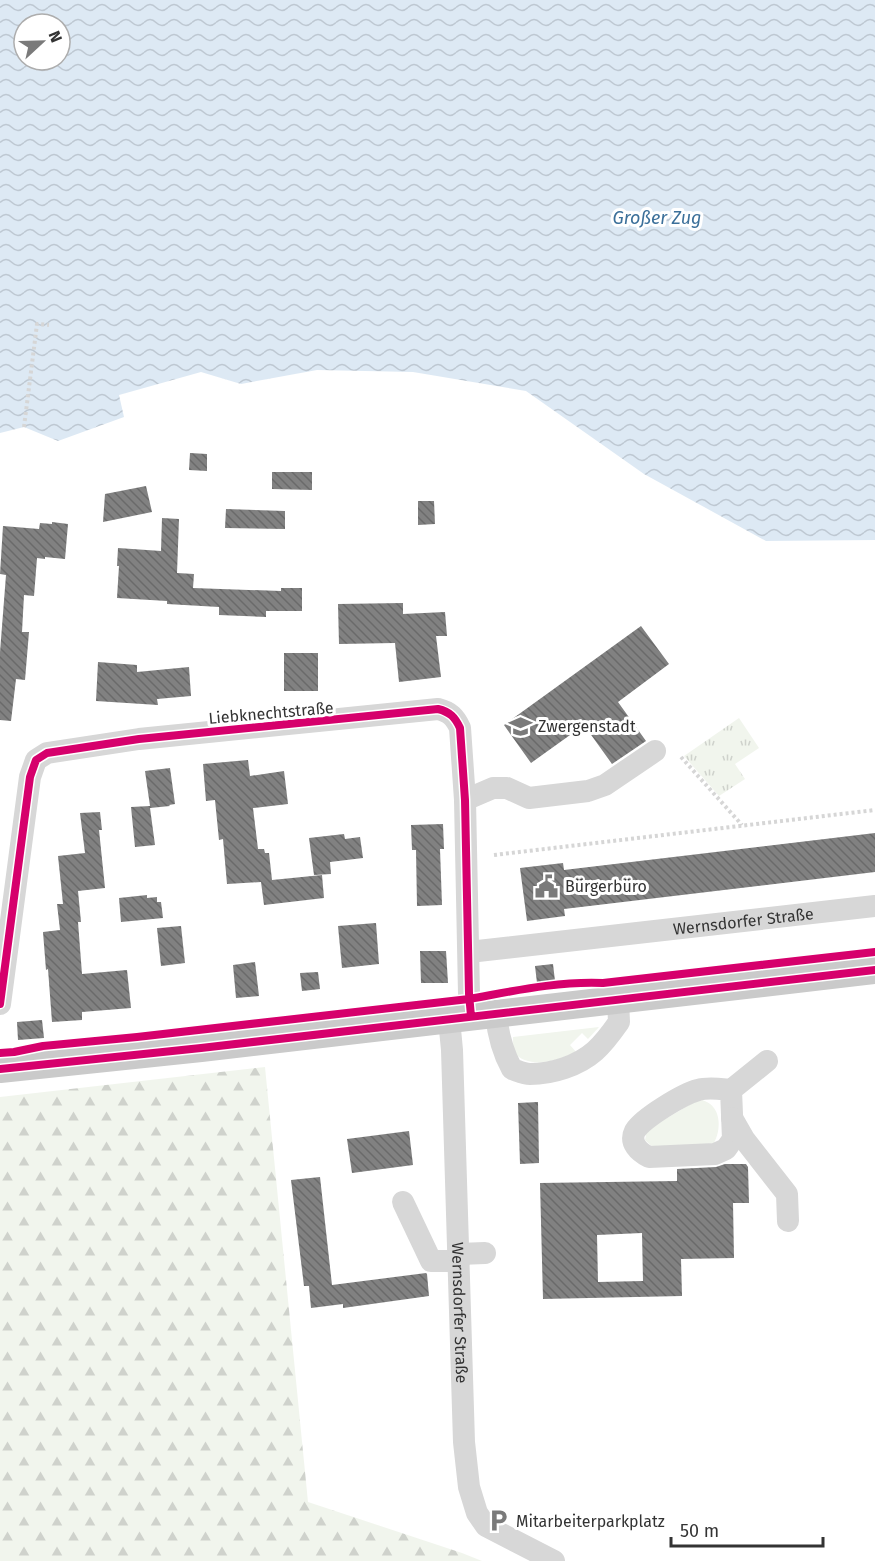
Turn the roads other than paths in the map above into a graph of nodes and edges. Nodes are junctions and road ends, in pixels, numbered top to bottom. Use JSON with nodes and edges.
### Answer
{"nodes":[{"id":1,"x":655,"y":751,"type":"dead end"},
{"id":2,"x":465,"y":800,"type":"junction"},
{"id":3,"x":875,"y":906,"type":"edge"},
{"id":4,"x":469,"y":952,"type":"junction"},
{"id":5,"x":875,"y":970,"type":"edge"},
{"id":6,"x":618,"y":1000,"type":"junction"},
{"id":7,"x":0,"y":1004,"type":"edge"},
{"id":8,"x":472,"y":1016,"type":"junction"},
{"id":9,"x":767,"y":1061,"type":"dead end"},
{"id":10,"x":0,"y":1069,"type":"edge"},
{"id":11,"x":731,"y":1090,"type":"junction"},
{"id":12,"x":732,"y":1118,"type":"junction"},
{"id":13,"x":402,"y":1202,"type":"dead end"},
{"id":14,"x":788,"y":1221,"type":"dead end"},
{"id":15,"x":485,"y":1253,"type":"dead end"},
{"id":16,"x":459,"y":1258,"type":"junction"},
{"id":17,"x":554,"y":1561,"type":"edge"}],
"edges":[{"from":1,"to":2,"type":"street"},
{"from":2,"to":4,"type":"street","name":"Liebknechtstraße"},
{"from":2,"to":7,"type":"street","name":"Liebknechtstraße"},
{"from":3,"to":4,"type":"street","name":"Wernsdorfer Straße"},
{"from":4,"to":8,"type":"street","name":"Liebknechtstraße"},
{"from":5,"to":6,"type":"main road"},
{"from":6,"to":8,"type":"main road"},
{"from":6,"to":8,"type":"street"},
{"from":8,"to":10,"type":"main road"},
{"from":8,"to":16,"type":"street","name":"Wernsdorfer Straße"},
{"from":9,"to":11,"type":"street"},
{"from":11,"to":12,"type":"street"},
{"from":11,"to":12,"type":"street"},
{"from":12,"to":14,"type":"street"},
{"from":13,"to":16,"type":"street"},
{"from":15,"to":16,"type":"street"},
{"from":16,"to":17,"type":"street","name":"Wernsdorfer Straße"}]}
